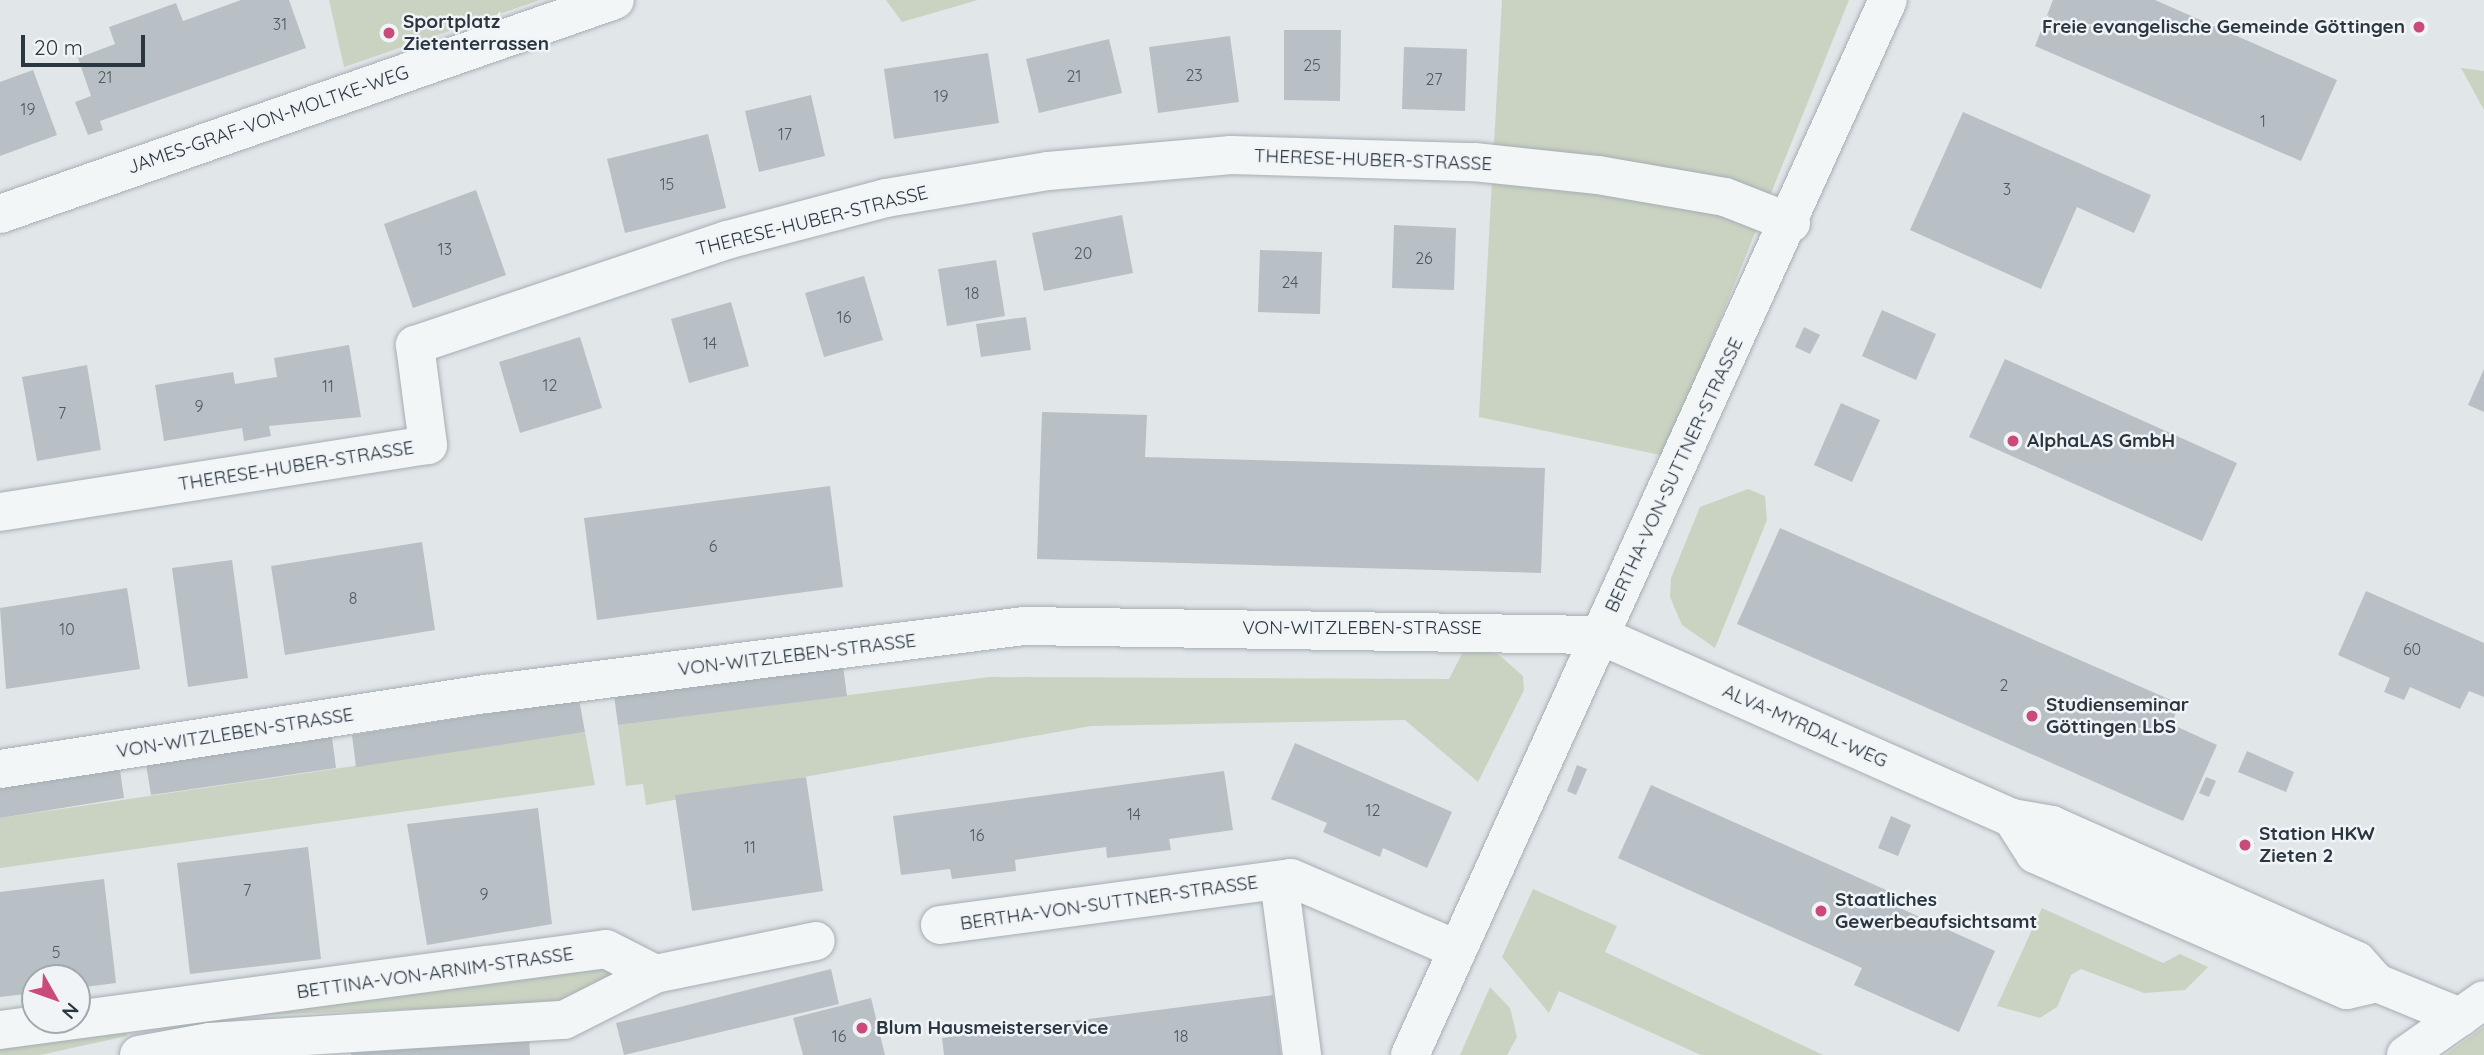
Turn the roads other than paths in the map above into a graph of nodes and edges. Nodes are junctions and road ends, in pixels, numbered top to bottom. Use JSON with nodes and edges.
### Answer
{"nodes":[{"id":1,"x":615,"y":0,"type":"edge"},
{"id":2,"x":1888,"y":0,"type":"edge"},
{"id":3,"x":0,"y":214,"type":"edge"},
{"id":4,"x":1791,"y":223,"type":"junction"},
{"id":5,"x":0,"y":512,"type":"edge"},
{"id":6,"x":1599,"y":635,"type":"junction"},
{"id":7,"x":0,"y":769,"type":"edge"},
{"id":8,"x":1279,"y":880,"type":"junction"},
{"id":9,"x":940,"y":925,"type":"dead end"},
{"id":10,"x":816,"y":941,"type":"dead end"},
{"id":11,"x":1457,"y":949,"type":"junction"},
{"id":12,"x":655,"y":974,"type":"junction"},
{"id":13,"x":209,"y":1004,"type":"junction"},
{"id":14,"x":2472,"y":1008,"type":"edge"},
{"id":15,"x":0,"y":1030,"type":"edge"},
{"id":16,"x":210,"y":1042,"type":"junction"},
{"id":17,"x":139,"y":1055,"type":"edge"},
{"id":18,"x":1302,"y":1055,"type":"edge"},
{"id":19,"x":1410,"y":1055,"type":"edge"},
{"id":20,"x":2406,"y":1055,"type":"edge"}],
"edges":[{"from":1,"to":3,"type":"street","name":"JAMES-GRAF-VON-MOLTKE-WEG"},
{"from":2,"to":4,"type":"street","name":"BERTHA-VON-SUTTNER-STRASSE"},
{"from":4,"to":5,"type":"street","name":"THERESE-HUBER-STRASSE"},
{"from":4,"to":6,"type":"street","name":"BERTHA-VON-SUTTNER-STRASSE"},
{"from":6,"to":7,"type":"street","name":"VON-WITZLEBEN-STRASSE"},
{"from":6,"to":11,"type":"street","name":"BERTHA-VON-SUTTNER-STRASSE"},
{"from":6,"to":14,"type":"street","name":"ALVA-MYRDAL-WEG"},
{"from":8,"to":9,"type":"street","name":"BERTHA-VON-SUTTNER-STRASSE"},
{"from":8,"to":11,"type":"street","name":"BERTHA-VON-SUTTNER-STRASSE"},
{"from":8,"to":18,"type":"street","name":"BERTHA-VON-SUTTNER-STRASSE"},
{"from":10,"to":12,"type":"street"},
{"from":11,"to":19,"type":"street","name":"BERTHA-VON-SUTTNER-STRASSE"},
{"from":12,"to":13,"type":"street","name":"BETTINA-VON-ARNIM-STRASSE"},
{"from":12,"to":16,"type":"street"},
{"from":13,"to":15,"type":"street","name":"BETTINA-VON-ARNIM-STRASSE"},
{"from":13,"to":16,"type":"street"},
{"from":14,"to":20,"type":"street"},
{"from":16,"to":17,"type":"street"}]}
